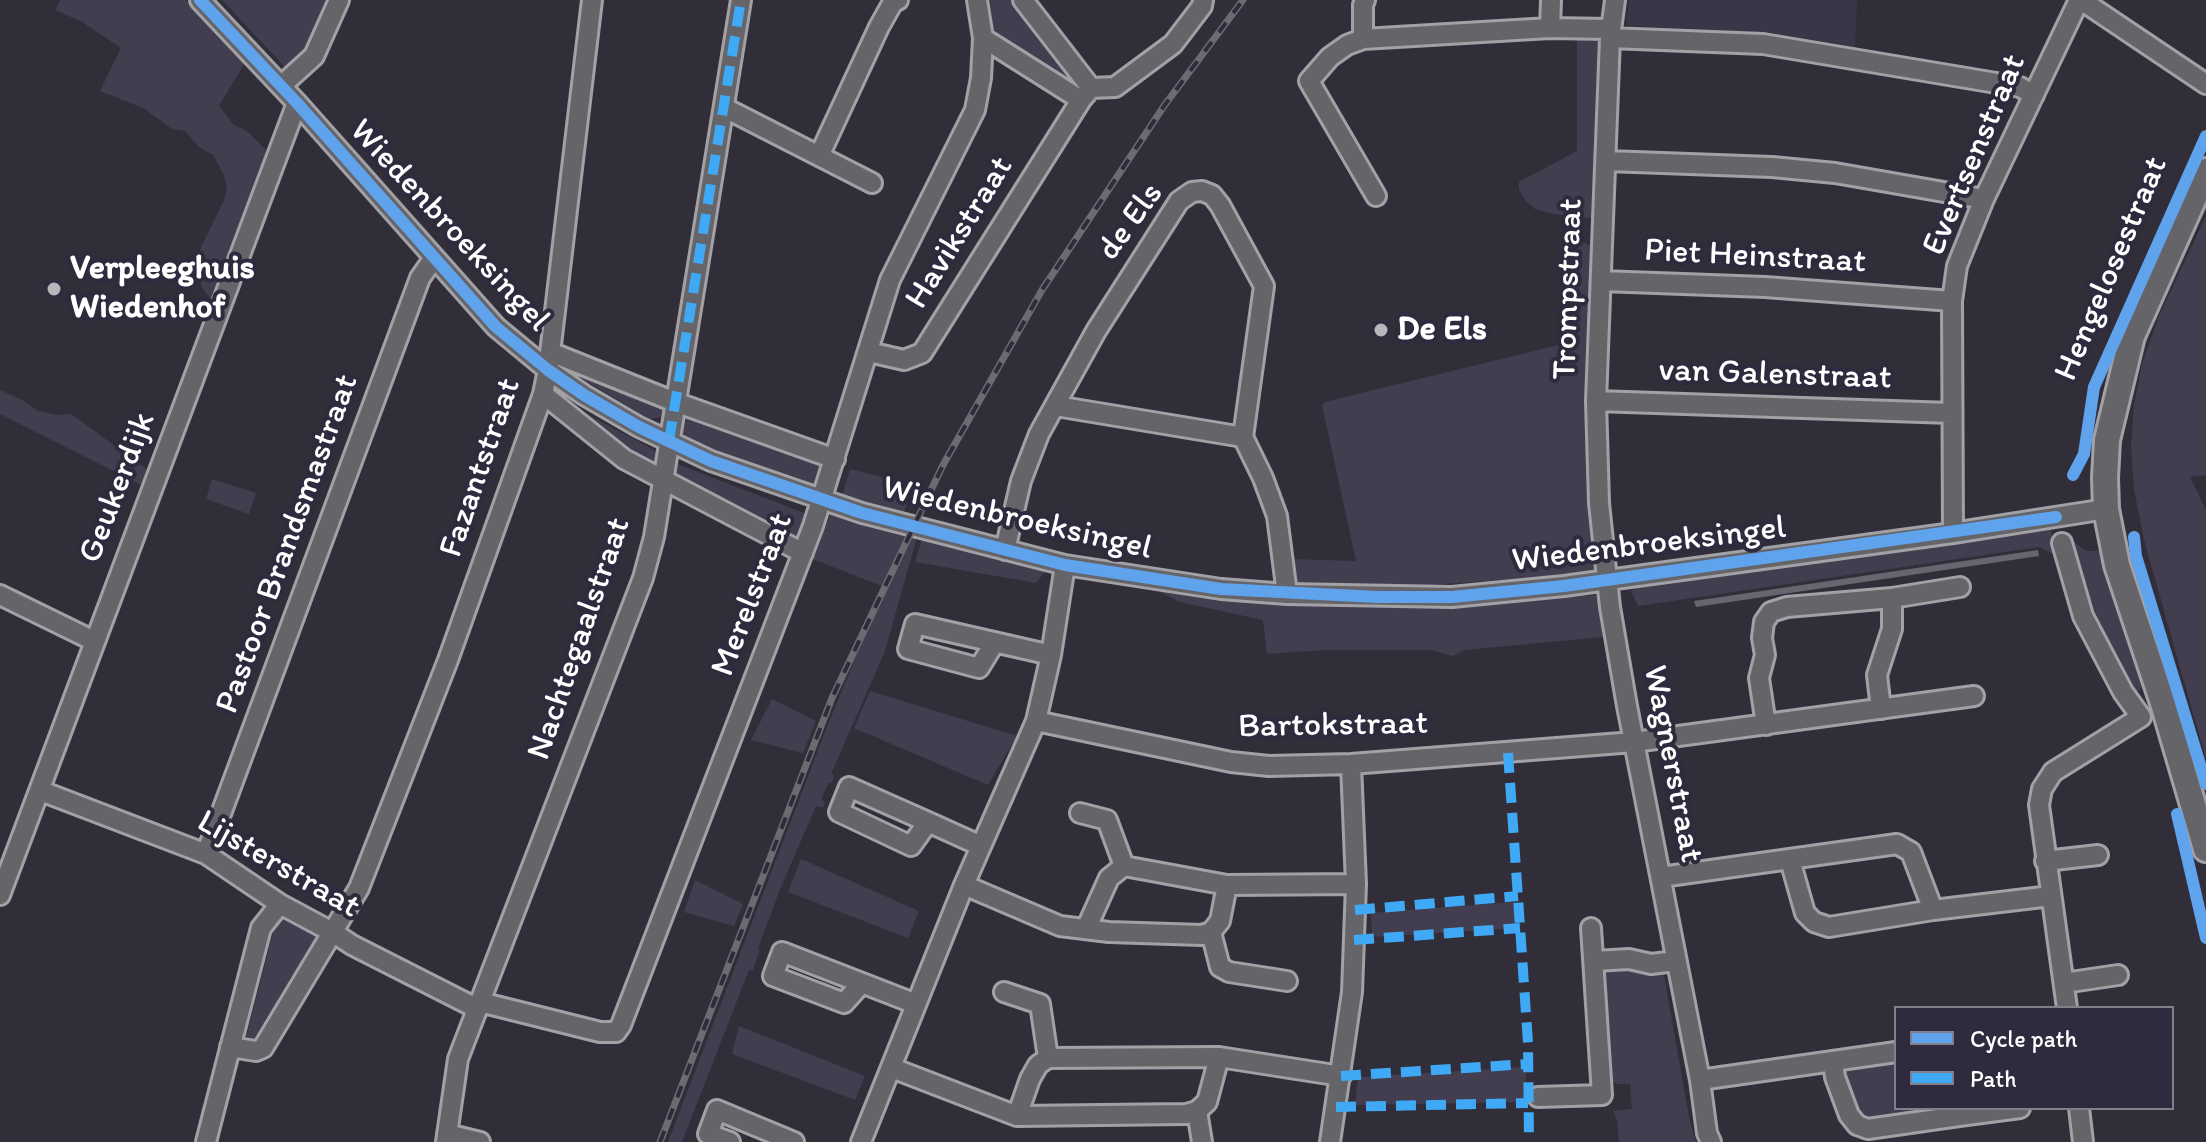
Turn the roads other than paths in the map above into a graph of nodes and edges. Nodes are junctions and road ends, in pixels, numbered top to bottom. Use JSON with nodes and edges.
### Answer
{"nodes":[{"id":1,"x":200,"y":0,"type":"edge"},
{"id":2,"x":339,"y":0,"type":"edge"},
{"id":3,"x":592,"y":0,"type":"edge"},
{"id":4,"x":741,"y":0,"type":"edge"},
{"id":5,"x":898,"y":0,"type":"edge"},
{"id":6,"x":977,"y":0,"type":"edge"},
{"id":7,"x":1023,"y":0,"type":"edge"},
{"id":8,"x":1203,"y":0,"type":"edge"},
{"id":9,"x":1365,"y":0,"type":"edge"},
{"id":10,"x":1551,"y":0,"type":"edge"},
{"id":11,"x":1615,"y":0,"type":"edge"},
{"id":12,"x":2080,"y":0,"type":"edge"},
{"id":13,"x":1550,"y":28,"type":"junction"},
{"id":14,"x":1610,"y":33,"type":"junction"},
{"id":15,"x":983,"y":38,"type":"junction"},
{"id":16,"x":1363,"y":39,"type":"junction"},
{"id":17,"x":2206,"y":84,"type":"edge"},
{"id":18,"x":281,"y":86,"type":"junction"},
{"id":19,"x":1086,"y":94,"type":"junction"},
{"id":20,"x":2034,"y":95,"type":"junction"},
{"id":21,"x":297,"y":103,"type":"junction"},
{"id":22,"x":725,"y":108,"type":"junction"},
{"id":23,"x":820,"y":154,"type":"junction"},
{"id":24,"x":1607,"y":161,"type":"junction"},
{"id":25,"x":2206,"y":171,"type":"edge"},
{"id":26,"x":872,"y":183,"type":"dead end"},
{"id":27,"x":1376,"y":196,"type":"dead end"},
{"id":28,"x":1984,"y":199,"type":"junction"},
{"id":29,"x":434,"y":258,"type":"junction"},
{"id":30,"x":1601,"y":281,"type":"junction"},
{"id":31,"x":1952,"y":301,"type":"junction"},
{"id":32,"x":869,"y":352,"type":"junction"},
{"id":33,"x":549,"y":361,"type":"junction"},
{"id":34,"x":543,"y":394,"type":"junction"},
{"id":35,"x":1596,"y":401,"type":"junction"},
{"id":36,"x":675,"y":402,"type":"junction"},
{"id":37,"x":1056,"y":406,"type":"junction"},
{"id":38,"x":1951,"y":413,"type":"junction"},
{"id":39,"x":1243,"y":437,"type":"junction"},
{"id":40,"x":669,"y":441,"type":"junction"},
{"id":41,"x":835,"y":459,"type":"junction"},
{"id":42,"x":663,"y":479,"type":"junction"},
{"id":43,"x":822,"y":501,"type":"junction"},
{"id":44,"x":2106,"y":509,"type":"junction"},
{"id":45,"x":1953,"y":533,"type":"junction"},
{"id":46,"x":2062,"y":543,"type":"dead end"},
{"id":47,"x":1005,"y":550,"type":"junction"},
{"id":48,"x":803,"y":553,"type":"junction"},
{"id":49,"x":1065,"y":565,"type":"junction"},
{"id":50,"x":1607,"y":580,"type":"junction"},
{"id":51,"x":1960,"y":587,"type":"dead end"},
{"id":52,"x":1287,"y":594,"type":"junction"},
{"id":53,"x":0,"y":595,"type":"edge"},
{"id":54,"x":1892,"y":598,"type":"junction"},
{"id":55,"x":94,"y":641,"type":"junction"},
{"id":56,"x":995,"y":642,"type":"dead end"},
{"id":57,"x":1051,"y":655,"type":"junction"},
{"id":58,"x":1974,"y":696,"type":"dead end"},
{"id":59,"x":2164,"y":706,"type":"junction"},
{"id":60,"x":1881,"y":709,"type":"junction"},
{"id":61,"x":2141,"y":717,"type":"junction"},
{"id":62,"x":1036,"y":721,"type":"junction"},
{"id":63,"x":1766,"y":725,"type":"junction"},
{"id":64,"x":1634,"y":742,"type":"junction"},
{"id":65,"x":1351,"y":764,"type":"junction"},
{"id":66,"x":41,"y":791,"type":"junction"},
{"id":67,"x":1080,"y":813,"type":"dead end"},
{"id":68,"x":928,"y":822,"type":"dead end"},
{"id":69,"x":981,"y":846,"type":"junction"},
{"id":70,"x":2206,"y":849,"type":"edge"},
{"id":71,"x":206,"y":854,"type":"junction"},
{"id":72,"x":2098,"y":855,"type":"dead end"},
{"id":73,"x":1790,"y":860,"type":"junction"},
{"id":74,"x":2045,"y":861,"type":"junction"},
{"id":75,"x":1124,"y":866,"type":"junction"},
{"id":76,"x":1661,"y":877,"type":"junction"},
{"id":77,"x":1356,"y":884,"type":"junction"},
{"id":78,"x":964,"y":885,"type":"junction"},
{"id":79,"x":1227,"y":885,"type":"junction"},
{"id":80,"x":0,"y":895,"type":"edge"},
{"id":81,"x":2051,"y":896,"type":"junction"},
{"id":82,"x":280,"y":904,"type":"junction"},
{"id":83,"x":1933,"y":910,"type":"junction"},
{"id":84,"x":1591,"y":928,"type":"dead end"},
{"id":85,"x":1086,"y":929,"type":"junction"},
{"id":86,"x":1211,"y":932,"type":"junction"},
{"id":87,"x":334,"y":933,"type":"junction"},
{"id":88,"x":1595,"y":961,"type":"junction"},
{"id":89,"x":1676,"y":961,"type":"junction"},
{"id":90,"x":2118,"y":975,"type":"dead end"},
{"id":91,"x":1287,"y":981,"type":"dead end"},
{"id":92,"x":862,"y":983,"type":"dead end"},
{"id":93,"x":2064,"y":983,"type":"junction"},
{"id":94,"x":1004,"y":992,"type":"dead end"},
{"id":95,"x":916,"y":1004,"type":"junction"},
{"id":96,"x":479,"y":1006,"type":"junction"},
{"id":97,"x":2067,"y":1006,"type":"edge"},
{"id":98,"x":230,"y":1047,"type":"junction"},
{"id":99,"x":1894,"y":1052,"type":"edge"},
{"id":100,"x":1219,"y":1057,"type":"junction"},
{"id":101,"x":1048,"y":1058,"type":"junction"},
{"id":102,"x":1833,"y":1061,"type":"junction"},
{"id":103,"x":892,"y":1068,"type":"junction"},
{"id":104,"x":1341,"y":1076,"type":"junction"},
{"id":105,"x":1700,"y":1080,"type":"junction"},
{"id":106,"x":1538,"y":1097,"type":"dead end"},
{"id":107,"x":1989,"y":1110,"type":"edge"},
{"id":108,"x":2079,"y":1110,"type":"edge"},
{"id":109,"x":1197,"y":1111,"type":"junction"},
{"id":110,"x":1958,"y":1112,"type":"edge"},
{"id":111,"x":1017,"y":1116,"type":"junction"},
{"id":112,"x":447,"y":1138,"type":"edge"},
{"id":113,"x":206,"y":1142,"type":"edge"},
{"id":114,"x":480,"y":1142,"type":"edge"},
{"id":115,"x":730,"y":1142,"type":"edge"},
{"id":116,"x":794,"y":1142,"type":"edge"},
{"id":117,"x":861,"y":1142,"type":"edge"},
{"id":118,"x":1202,"y":1142,"type":"edge"},
{"id":119,"x":1330,"y":1142,"type":"edge"},
{"id":120,"x":1711,"y":1142,"type":"edge"},
{"id":121,"x":2083,"y":1142,"type":"edge"}],
"edges":[{"from":1,"to":18,"type":"street","name":"Wiedenbroeksingel"},
{"from":2,"to":18,"type":"street"},
{"from":3,"to":33,"type":"street","name":"Fazantstraat"},
{"from":4,"to":22,"type":"street","name":"Nachtegaalstraat"},
{"from":5,"to":23,"type":"street"},
{"from":6,"to":15,"type":"street","name":"Merelstraat"},
{"from":7,"to":19,"type":"street"},
{"from":8,"to":19,"type":"street"},
{"from":9,"to":16,"type":"street"},
{"from":10,"to":13,"type":"street"},
{"from":11,"to":14,"type":"street","name":"Trompstraat"},
{"from":12,"to":17,"type":"street"},
{"from":12,"to":20,"type":"street","name":"Evertsenstraat"},
{"from":13,"to":14,"type":"street"},
{"from":13,"to":16,"type":"street"},
{"from":14,"to":20,"type":"street"},
{"from":14,"to":24,"type":"street","name":"Trompstraat"},
{"from":15,"to":19,"type":"street"},
{"from":15,"to":32,"type":"street","name":"Merelstraat"},
{"from":16,"to":27,"type":"street"},
{"from":18,"to":21,"type":"street","name":"Wiedenbroeksingel"},
{"from":19,"to":32,"type":"street","name":"Havikstraat"},
{"from":20,"to":28,"type":"street","name":"Evertsenstraat"},
{"from":21,"to":29,"type":"street","name":"Wiedenbroeksingel"},
{"from":21,"to":55,"type":"street","name":"Geukerdijk"},
{"from":22,"to":23,"type":"street"},
{"from":22,"to":36,"type":"street","name":"Nachtegaalstraat"},
{"from":23,"to":26,"type":"street"},
{"from":24,"to":28,"type":"street"},
{"from":24,"to":30,"type":"street","name":"Trompstraat"},
{"from":25,"to":44,"type":"main road","name":"Hengelosestraat"},
{"from":28,"to":31,"type":"street","name":"Evertsenstraat"},
{"from":29,"to":33,"type":"street","name":"Wiedenbroeksingel"},
{"from":29,"to":71,"type":"street","name":"Pastoor Brandsmastraat"},
{"from":30,"to":31,"type":"street","name":"Piet Heinstraat"},
{"from":30,"to":35,"type":"street","name":"Trompstraat"},
{"from":31,"to":38,"type":"street","name":"Evertsenstraat"},
{"from":32,"to":41,"type":"street","name":"Merelstraat"},
{"from":33,"to":34,"type":"street","name":"Fazantstraat"},
{"from":33,"to":36,"type":"street","name":"Wiedenbroeksingel"},
{"from":33,"to":40,"type":"street","name":"Wiedenbroeksingel"},
{"from":34,"to":42,"type":"street"},
{"from":34,"to":87,"type":"street","name":"Fazantstraat"},
{"from":35,"to":38,"type":"street","name":"van Galenstraat"},
{"from":35,"to":50,"type":"street","name":"Trompstraat"},
{"from":36,"to":40,"type":"street","name":"Nachtegaalstraat"},
{"from":36,"to":41,"type":"street","name":"Wiedenbroeksingel"},
{"from":37,"to":39,"type":"street"},
{"from":37,"to":39,"type":"street","name":"de Els"},
{"from":37,"to":47,"type":"street","name":"de Els"},
{"from":38,"to":45,"type":"street","name":"Evertsenstraat"},
{"from":39,"to":52,"type":"street"},
{"from":40,"to":42,"type":"street","name":"Nachtegaalstraat"},
{"from":40,"to":43,"type":"street","name":"Wiedenbroeksingel"},
{"from":41,"to":43,"type":"street","name":"Merelstraat"},
{"from":42,"to":48,"type":"street"},
{"from":42,"to":96,"type":"street","name":"Nachtegaalstraat"},
{"from":43,"to":47,"type":"street","name":"Wiedenbroeksingel"},
{"from":43,"to":48,"type":"street","name":"Merelstraat"},
{"from":44,"to":45,"type":"street","name":"Wiedenbroeksingel"},
{"from":44,"to":59,"type":"main road","name":"Hengelosestraat"},
{"from":45,"to":50,"type":"street","name":"Wiedenbroeksingel"},
{"from":46,"to":61,"type":"street"},
{"from":47,"to":49,"type":"street","name":"Wiedenbroeksingel"},
{"from":48,"to":96,"type":"street","name":"Merelstraat"},
{"from":49,"to":52,"type":"street","name":"Wiedenbroeksingel"},
{"from":49,"to":57,"type":"street"},
{"from":50,"to":52,"type":"street","name":"Wiedenbroeksingel"},
{"from":50,"to":64,"type":"street","name":"Wagnerstraat"},
{"from":51,"to":54,"type":"street"},
{"from":53,"to":55,"type":"street"},
{"from":54,"to":60,"type":"street"},
{"from":54,"to":63,"type":"street"},
{"from":55,"to":66,"type":"street","name":"Geukerdijk"},
{"from":56,"to":57,"type":"street"},
{"from":57,"to":62,"type":"street"},
{"from":58,"to":60,"type":"street","name":"Bartokstraat"},
{"from":59,"to":61,"type":"street"},
{"from":59,"to":70,"type":"main road","name":"Hengelosestraat"},
{"from":60,"to":63,"type":"street","name":"Bartokstraat"},
{"from":61,"to":74,"type":"street"},
{"from":62,"to":65,"type":"street","name":"Bartokstraat"},
{"from":62,"to":69,"type":"street"},
{"from":63,"to":64,"type":"street","name":"Bartokstraat"},
{"from":64,"to":65,"type":"street","name":"Bartokstraat"},
{"from":64,"to":76,"type":"street","name":"Wagnerstraat"},
{"from":65,"to":77,"type":"street"},
{"from":66,"to":71,"type":"street","name":"Lijsterstraat"},
{"from":66,"to":80,"type":"street","name":"Geukerdijk"},
{"from":67,"to":75,"type":"street"},
{"from":68,"to":69,"type":"street"},
{"from":69,"to":78,"type":"street"},
{"from":71,"to":82,"type":"street","name":"Lijsterstraat"},
{"from":72,"to":74,"type":"street"},
{"from":73,"to":76,"type":"street"},
{"from":73,"to":83,"type":"street"},
{"from":73,"to":83,"type":"street"},
{"from":74,"to":81,"type":"street"},
{"from":75,"to":79,"type":"street"},
{"from":75,"to":85,"type":"street"},
{"from":76,"to":89,"type":"street","name":"Wagnerstraat"},
{"from":77,"to":79,"type":"street"},
{"from":77,"to":104,"type":"street"},
{"from":78,"to":85,"type":"street"},
{"from":78,"to":95,"type":"street"},
{"from":79,"to":86,"type":"street"},
{"from":81,"to":83,"type":"street"},
{"from":81,"to":93,"type":"street"},
{"from":82,"to":87,"type":"street","name":"Lijsterstraat"},
{"from":82,"to":98,"type":"street"},
{"from":84,"to":88,"type":"street"},
{"from":85,"to":86,"type":"street"},
{"from":86,"to":91,"type":"street"},
{"from":87,"to":96,"type":"street","name":"Lijsterstraat"},
{"from":87,"to":98,"type":"street","name":"Fazantstraat"},
{"from":88,"to":89,"type":"street"},
{"from":88,"to":106,"type":"street"},
{"from":89,"to":105,"type":"street","name":"Wagnerstraat"},
{"from":90,"to":93,"type":"street"},
{"from":92,"to":95,"type":"street"},
{"from":93,"to":97,"type":"street"},
{"from":94,"to":101,"type":"street"},
{"from":95,"to":103,"type":"street"},
{"from":96,"to":112,"type":"street","name":"Nachtegaalstraat"},
{"from":98,"to":113,"type":"street"},
{"from":99,"to":102,"type":"street"},
{"from":100,"to":101,"type":"street"},
{"from":100,"to":104,"type":"street"},
{"from":100,"to":109,"type":"street"},
{"from":101,"to":111,"type":"street"},
{"from":102,"to":105,"type":"street"},
{"from":102,"to":110,"type":"street"},
{"from":103,"to":111,"type":"street"},
{"from":103,"to":117,"type":"street"},
{"from":104,"to":119,"type":"street"},
{"from":105,"to":120,"type":"street","name":"Wagnerstraat"},
{"from":107,"to":110,"type":"street"},
{"from":108,"to":121,"type":"street"},
{"from":109,"to":111,"type":"street"},
{"from":109,"to":118,"type":"street"},
{"from":112,"to":114,"type":"street"},
{"from":115,"to":116,"type":"street"}]}
